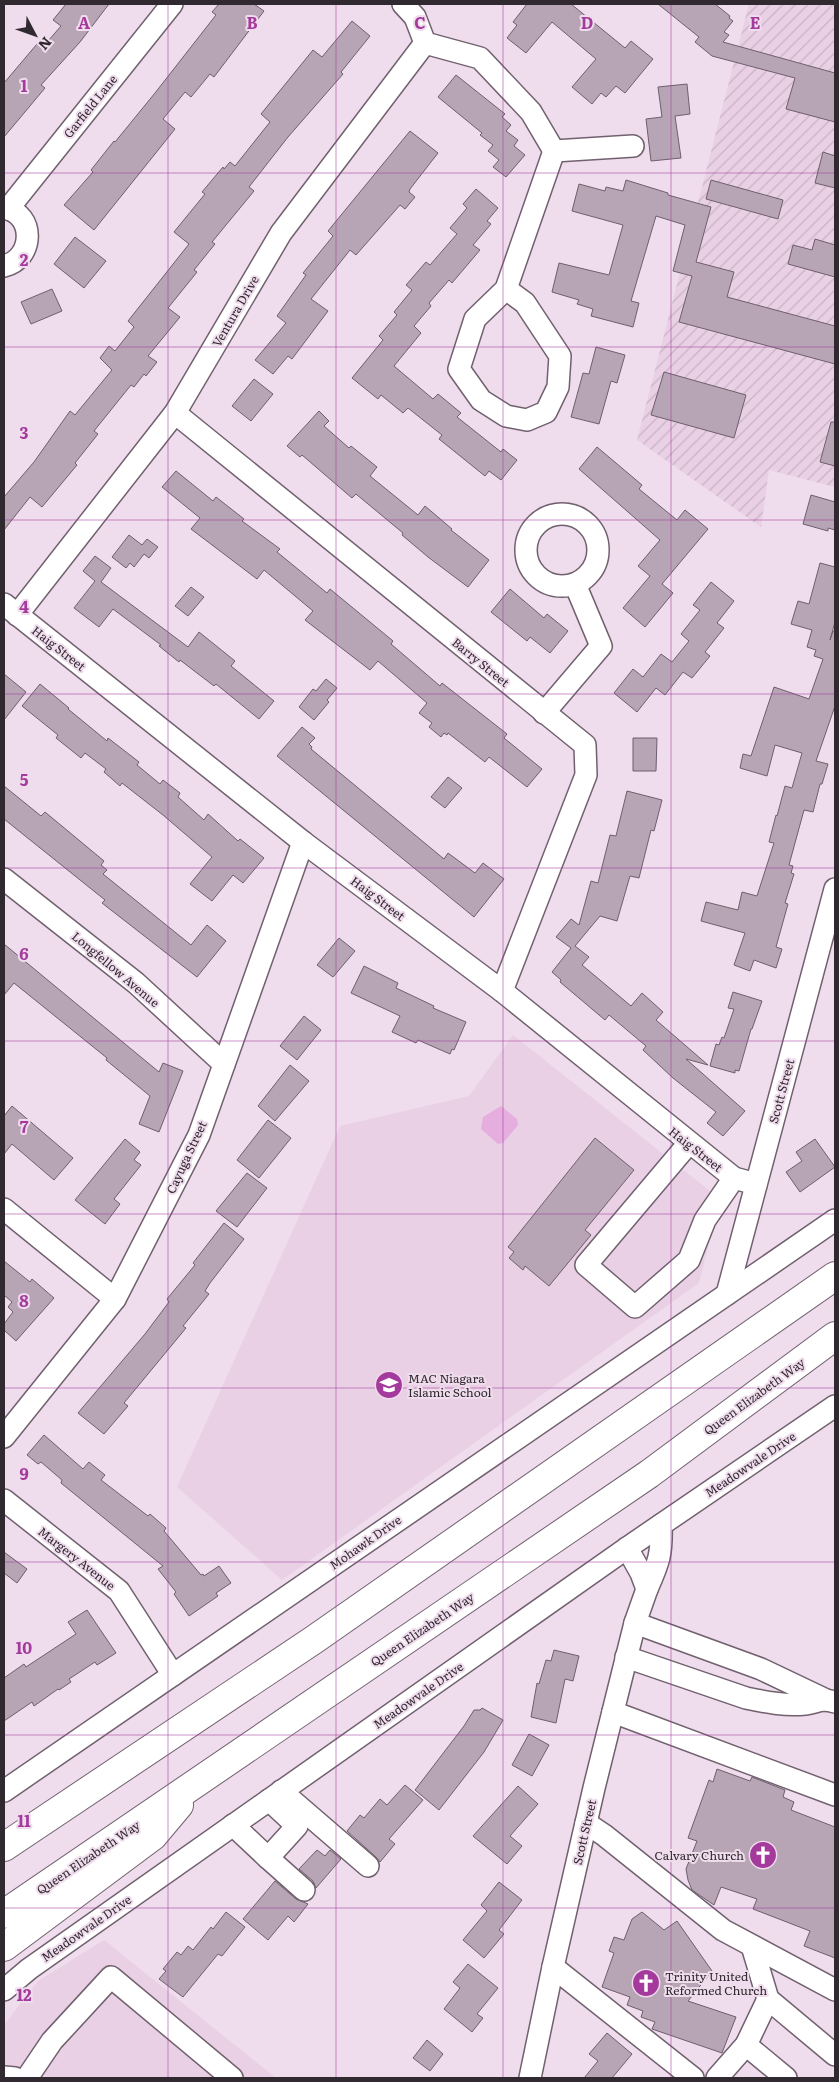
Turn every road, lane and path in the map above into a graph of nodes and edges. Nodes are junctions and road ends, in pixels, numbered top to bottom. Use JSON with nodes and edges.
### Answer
{"nodes":[{"id":1,"x":172,"y":4,"type":"edge"},
{"id":2,"x":403,"y":4,"type":"edge"},
{"id":3,"x":425,"y":42,"type":"junction"},
{"id":4,"x":632,"y":146,"type":"dead end"},
{"id":5,"x":554,"y":151,"type":"junction"},
{"id":6,"x":6,"y":208,"type":"edge"},
{"id":7,"x":4,"y":266,"type":"edge"},
{"id":8,"x":506,"y":289,"type":"junction"},
{"id":9,"x":175,"y":413,"type":"junction"},
{"id":10,"x":575,"y":584,"type":"dead end"},
{"id":11,"x":10,"y":609,"type":"edge"},
{"id":12,"x":544,"y":712,"type":"junction"},
{"id":13,"x":303,"y":842,"type":"junction"},
{"id":14,"x":4,"y":879,"type":"edge"},
{"id":15,"x":835,"y":889,"type":"edge"},
{"id":16,"x":502,"y":991,"type":"junction"},
{"id":17,"x":224,"y":1064,"type":"junction"},
{"id":18,"x":689,"y":1143,"type":"junction"},
{"id":19,"x":734,"y":1178,"type":"junction"},
{"id":20,"x":756,"y":1184,"type":"junction"},
{"id":21,"x":4,"y":1209,"type":"edge"},
{"id":22,"x":835,"y":1220,"type":"edge"},
{"id":23,"x":835,"y":1276,"type":"edge"},
{"id":24,"x":727,"y":1294,"type":"junction"},
{"id":25,"x":115,"y":1299,"type":"junction"},
{"id":26,"x":835,"y":1336,"type":"edge"},
{"id":27,"x":835,"y":1406,"type":"edge"},
{"id":28,"x":4,"y":1437,"type":"edge"},
{"id":29,"x":4,"y":1500,"type":"edge"},
{"id":30,"x":661,"y":1525,"type":"junction"},
{"id":31,"x":627,"y":1548,"type":"junction"},
{"id":32,"x":647,"y":1589,"type":"junction"},
{"id":33,"x":635,"y":1623,"type":"junction"},
{"id":34,"x":626,"y":1658,"type":"junction"},
{"id":35,"x":172,"y":1675,"type":"junction"},
{"id":36,"x":830,"y":1701,"type":"edge"},
{"id":37,"x":613,"y":1712,"type":"junction"},
{"id":38,"x":199,"y":1781,"type":"junction"},
{"id":39,"x":4,"y":1790,"type":"edge"},
{"id":40,"x":835,"y":1795,"type":"edge"},
{"id":41,"x":275,"y":1796,"type":"junction"},
{"id":42,"x":586,"y":1823,"type":"junction"},
{"id":43,"x":233,"y":1826,"type":"junction"},
{"id":44,"x":4,"y":1847,"type":"edge"},
{"id":45,"x":268,"y":1858,"type":"junction"},
{"id":46,"x":368,"y":1866,"type":"dead end"},
{"id":47,"x":304,"y":1890,"type":"dead end"},
{"id":48,"x":4,"y":1914,"type":"edge"},
{"id":49,"x":752,"y":1946,"type":"junction"},
{"id":50,"x":4,"y":1947,"type":"edge"},
{"id":51,"x":553,"y":1967,"type":"junction"},
{"id":52,"x":4,"y":1990,"type":"edge"},
{"id":53,"x":835,"y":1990,"type":"edge"},
{"id":54,"x":768,"y":1999,"type":"junction"},
{"id":55,"x":746,"y":2045,"type":"junction"},
{"id":56,"x":835,"y":2055,"type":"edge"},
{"id":57,"x":4,"y":2077,"type":"edge"},
{"id":58,"x":15,"y":2078,"type":"edge"},
{"id":59,"x":27,"y":2078,"type":"edge"},
{"id":60,"x":232,"y":2078,"type":"edge"},
{"id":61,"x":530,"y":2078,"type":"edge"},
{"id":62,"x":694,"y":2078,"type":"edge"},
{"id":63,"x":717,"y":2078,"type":"edge"},
{"id":64,"x":786,"y":2078,"type":"edge"}],
"edges":[{"from":1,"to":6,"type":"street","name":"Garfield Lane"},
{"from":2,"to":3,"type":"street"},
{"from":3,"to":5,"type":"street"},
{"from":3,"to":9,"type":"street","name":"Ventura Drive"},
{"from":4,"to":5,"type":"street"},
{"from":5,"to":8,"type":"street"},
{"from":6,"to":7,"type":"street","name":"Garfield Lane"},
{"from":8,"to":8,"type":"street"},
{"from":9,"to":11,"type":"street","name":"Ventura Drive"},
{"from":9,"to":12,"type":"street","name":"Barry Street"},
{"from":10,"to":12,"type":"street"},
{"from":11,"to":13,"type":"street","name":"Haig Street"},
{"from":12,"to":16,"type":"street","name":"Barry Street"},
{"from":13,"to":16,"type":"street","name":"Haig Street"},
{"from":13,"to":17,"type":"street","name":"Cayuga Street"},
{"from":14,"to":17,"type":"street","name":"Longfellow Avenue"},
{"from":15,"to":20,"type":"street","name":"Scott Street"},
{"from":16,"to":18,"type":"street","name":"Haig Street"},
{"from":17,"to":25,"type":"street","name":"Cayuga Street"},
{"from":18,"to":19,"type":"street","name":"Haig Street"},
{"from":18,"to":19,"type":"street"},
{"from":19,"to":20,"type":"street","name":"Haig Street"},
{"from":20,"to":24,"type":"street","name":"Scott Street"},
{"from":21,"to":25,"type":"street"},
{"from":22,"to":24,"type":"street","name":"Mohawk Drive"},
{"from":23,"to":44,"type":"highway"},
{"from":24,"to":35,"type":"street","name":"Mohawk Drive"},
{"from":25,"to":28,"type":"street","name":"Cayuga Street"},
{"from":26,"to":38,"type":"highway","name":"Queen Elizabeth Way"},
{"from":27,"to":30,"type":"street","name":"Meadowvale Drive"},
{"from":29,"to":35,"type":"street","name":"Margery Avenue"},
{"from":30,"to":31,"type":"street","name":"Meadowvale Drive"},
{"from":30,"to":32,"type":"street","name":"Scott Street"},
{"from":31,"to":32,"type":"street"},
{"from":31,"to":41,"type":"street","name":"Meadowvale Drive"},
{"from":32,"to":33,"type":"street","name":"Scott Street"},
{"from":33,"to":34,"type":"street","name":"Scott Street"},
{"from":33,"to":36,"type":"street"},
{"from":34,"to":36,"type":"street"},
{"from":34,"to":37,"type":"street","name":"Scott Street"},
{"from":35,"to":39,"type":"street","name":"Mohawk Drive"},
{"from":37,"to":40,"type":"street"},
{"from":37,"to":42,"type":"street","name":"Scott Street"},
{"from":38,"to":48,"type":"highway","name":"Queen Elizabeth Way"},
{"from":38,"to":50,"type":"highway"},
{"from":41,"to":43,"type":"street","name":"Meadowvale Drive"},
{"from":41,"to":45,"type":"street"},
{"from":41,"to":46,"type":"street"},
{"from":42,"to":49,"type":"street"},
{"from":42,"to":51,"type":"street","name":"Scott Street"},
{"from":43,"to":45,"type":"street"},
{"from":43,"to":52,"type":"street","name":"Meadowvale Drive"},
{"from":45,"to":47,"type":"street"},
{"from":49,"to":53,"type":"street"},
{"from":49,"to":54,"type":"street"},
{"from":51,"to":61,"type":"street","name":"Scott Street"},
{"from":51,"to":62,"type":"street"},
{"from":54,"to":55,"type":"street"},
{"from":54,"to":56,"type":"street"},
{"from":55,"to":63,"type":"street"},
{"from":55,"to":64,"type":"street"},
{"from":57,"to":58,"type":"street"},
{"from":59,"to":60,"type":"street"}]}
